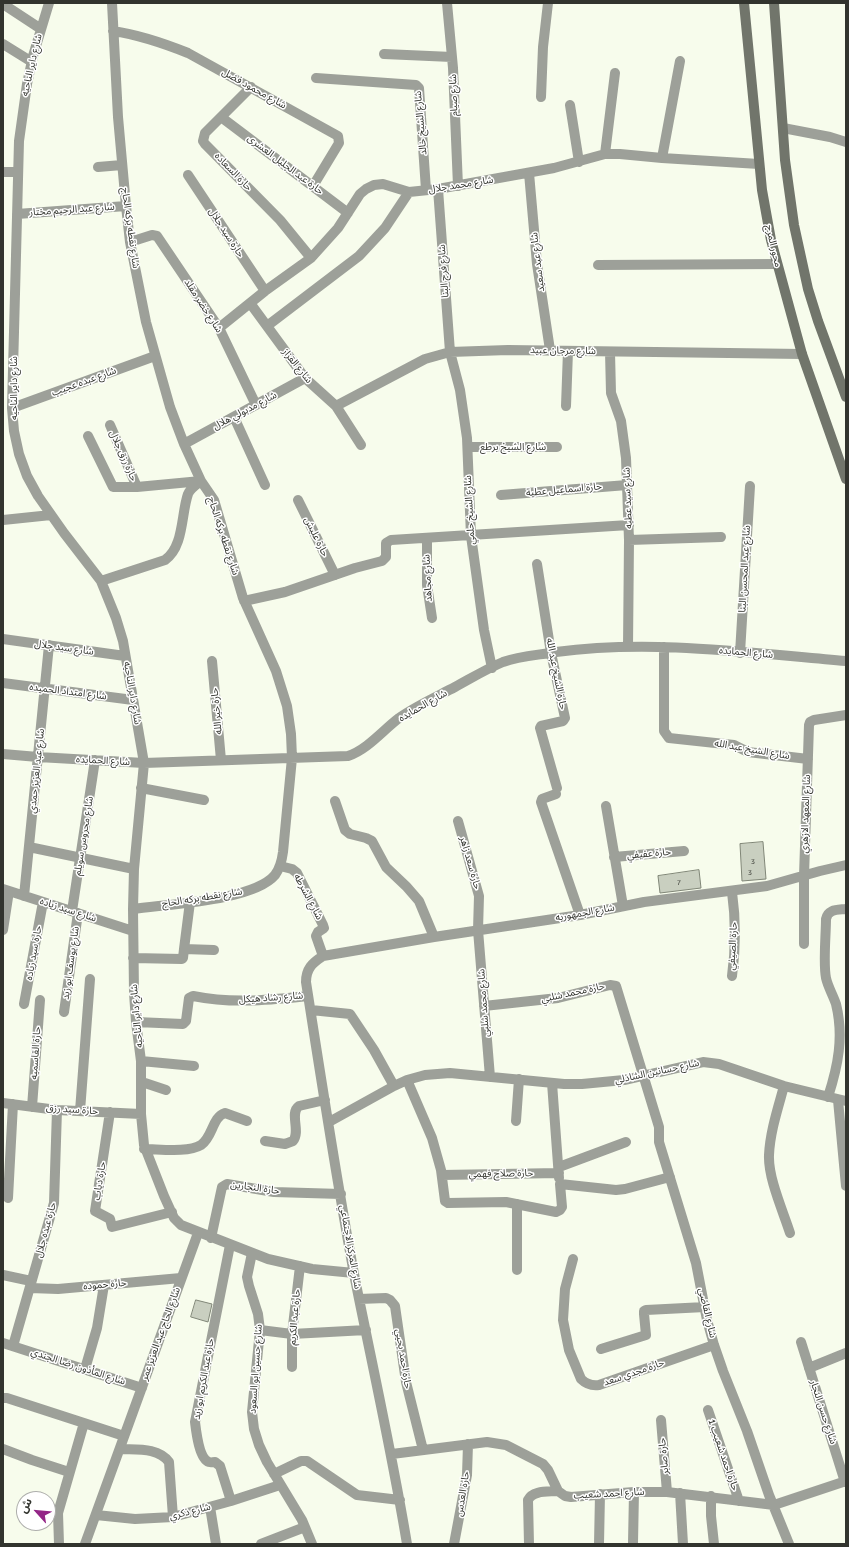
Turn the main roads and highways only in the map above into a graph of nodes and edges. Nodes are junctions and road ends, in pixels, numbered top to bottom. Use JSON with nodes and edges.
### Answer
{"nodes":[{"id":1,"x":744,"y":3,"type":"edge"},
{"id":2,"x":774,"y":3,"type":"edge"},
{"id":3,"x":846,"y":397,"type":"edge"},
{"id":4,"x":846,"y":479,"type":"edge"}],
"edges":[{"from":1,"to":4,"type":"main road","name":"محور المرج"},
{"from":2,"to":3,"type":"main road"}]}
